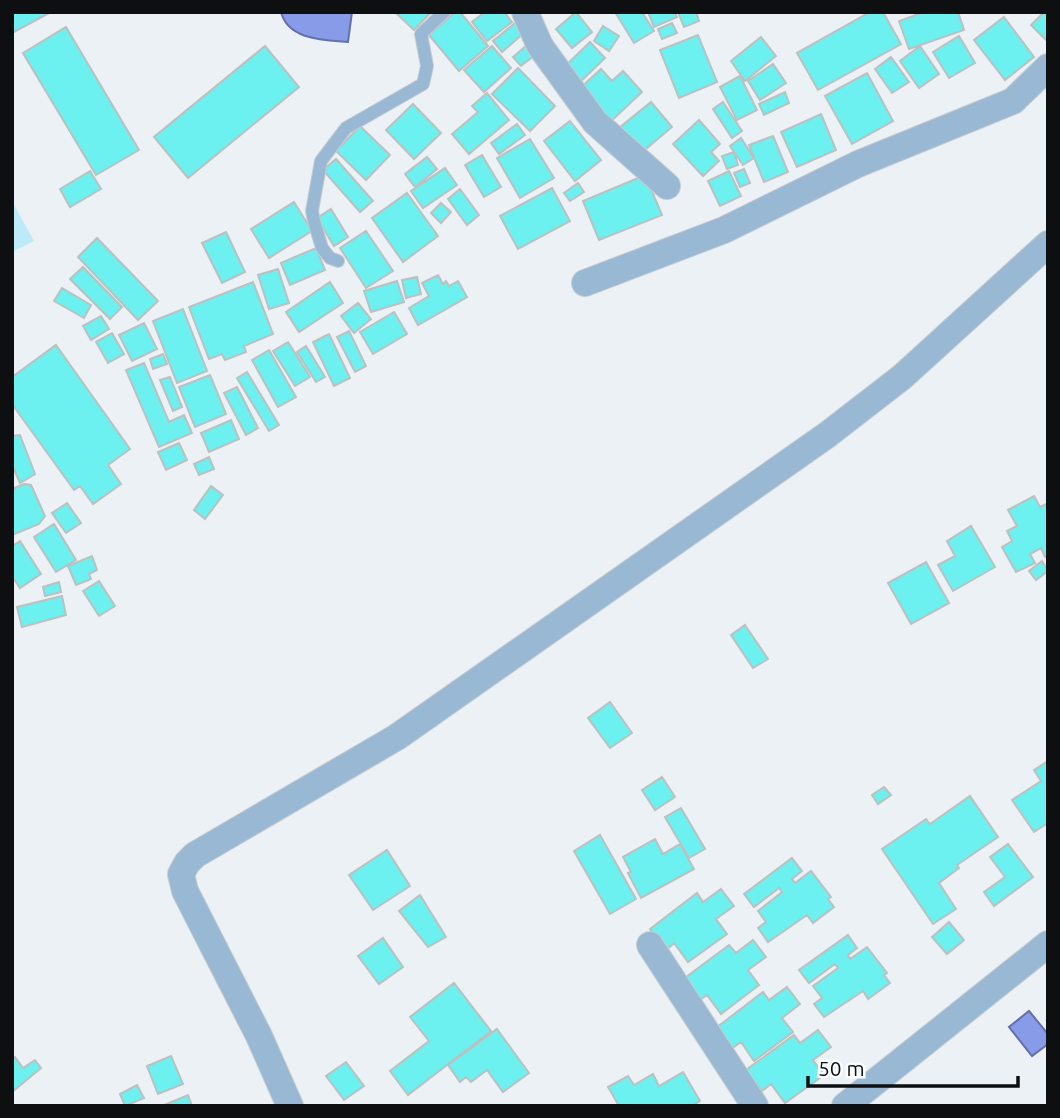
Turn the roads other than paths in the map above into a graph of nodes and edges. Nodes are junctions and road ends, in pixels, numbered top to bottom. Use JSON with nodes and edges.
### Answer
{"nodes":[{"id":1,"x":444,"y":12,"type":"edge"},
{"id":2,"x":524,"y":12,"type":"edge"},
{"id":3,"x":1048,"y":67,"type":"edge"},
{"id":4,"x":667,"y":186,"type":"dead end"},
{"id":5,"x":1048,"y":244,"type":"edge"},
{"id":6,"x":338,"y":261,"type":"dead end"},
{"id":7,"x":585,"y":283,"type":"dead end"},
{"id":8,"x":1048,"y":944,"type":"edge"},
{"id":9,"x":650,"y":945,"type":"dead end"},
{"id":10,"x":290,"y":1106,"type":"edge"},
{"id":11,"x":755,"y":1106,"type":"edge"},
{"id":12,"x":845,"y":1106,"type":"edge"}],
"edges":[{"from":1,"to":6,"type":"lane"},
{"from":2,"to":4,"type":"street"},
{"from":3,"to":7,"type":"street"},
{"from":5,"to":10,"type":"street"},
{"from":8,"to":12,"type":"street"},
{"from":9,"to":11,"type":"street"}]}
